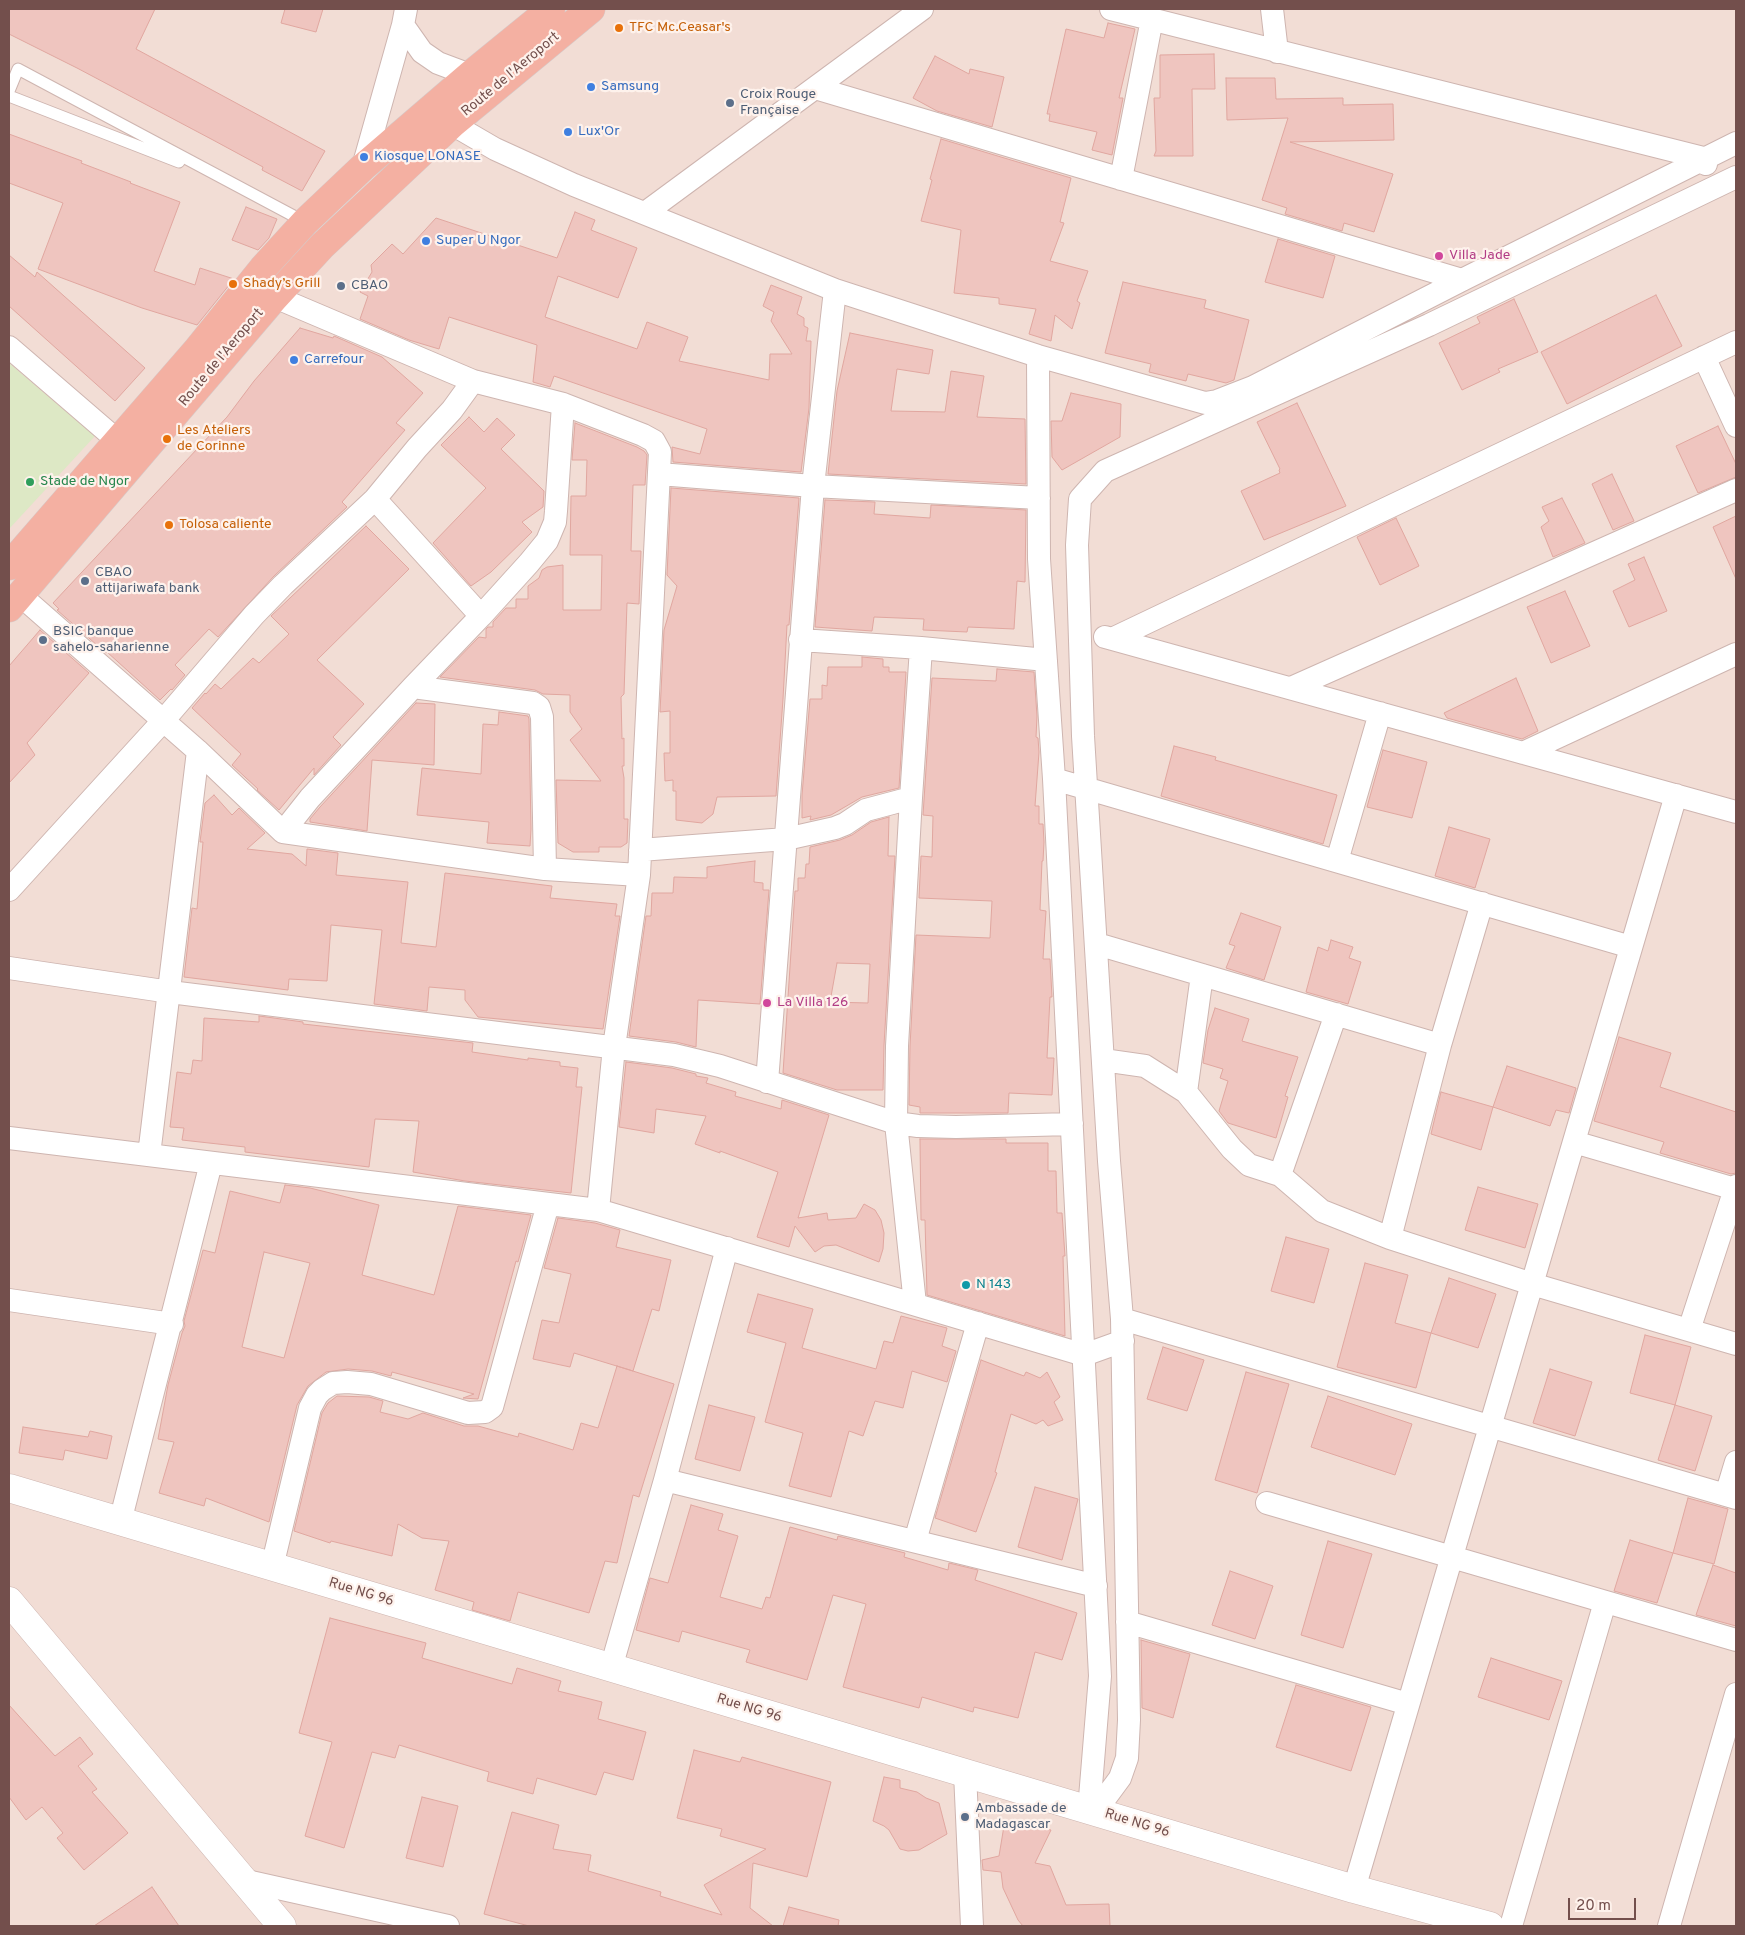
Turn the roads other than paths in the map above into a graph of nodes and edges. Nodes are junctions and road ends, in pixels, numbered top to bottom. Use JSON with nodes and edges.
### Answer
{"nodes":[{"id":1,"x":551,"y":9,"type":"edge"},
{"id":2,"x":591,"y":9,"type":"edge"},
{"id":3,"x":922,"y":9,"type":"edge"},
{"id":4,"x":1112,"y":9,"type":"edge"},
{"id":5,"x":1272,"y":9,"type":"edge"},
{"id":6,"x":404,"y":17,"type":"edge"},
{"id":7,"x":1152,"y":19,"type":"junction"},
{"id":8,"x":1276,"y":52,"type":"junction"},
{"id":9,"x":470,"y":75,"type":"junction"},
{"id":10,"x":815,"y":88,"type":"junction"},
{"id":11,"x":9,"y":91,"type":"edge"},
{"id":12,"x":9,"y":96,"type":"edge"},
{"id":13,"x":452,"y":124,"type":"junction"},
{"id":14,"x":1736,"y":144,"type":"edge"},
{"id":15,"x":1703,"y":158,"type":"junction"},
{"id":16,"x":363,"y":167,"type":"junction"},
{"id":17,"x":1121,"y":179,"type":"junction"},
{"id":18,"x":227,"y":181,"type":"junction"},
{"id":19,"x":1727,"y":181,"type":"edge"},
{"id":20,"x":645,"y":213,"type":"junction"},
{"id":21,"x":305,"y":222,"type":"junction"},
{"id":22,"x":1462,"y":280,"type":"junction"},
{"id":23,"x":835,"y":290,"type":"junction"},
{"id":24,"x":275,"y":297,"type":"junction"},
{"id":25,"x":1736,"y":342,"type":"edge"},
{"id":26,"x":9,"y":347,"type":"edge"},
{"id":27,"x":1038,"y":356,"type":"junction"},
{"id":28,"x":1704,"y":357,"type":"junction"},
{"id":29,"x":473,"y":381,"type":"junction"},
{"id":30,"x":563,"y":404,"type":"junction"},
{"id":31,"x":1736,"y":426,"type":"edge"},
{"id":32,"x":118,"y":441,"type":"junction"},
{"id":33,"x":660,"y":474,"type":"junction"},
{"id":34,"x":813,"y":486,"type":"junction"},
{"id":35,"x":1736,"y":490,"type":"edge"},
{"id":36,"x":1039,"y":498,"type":"junction"},
{"id":37,"x":375,"y":499,"type":"junction"},
{"id":38,"x":9,"y":566,"type":"edge"},
{"id":39,"x":14,"y":602,"type":"edge"},
{"id":40,"x":481,"y":616,"type":"junction"},
{"id":41,"x":1080,"y":630,"type":"junction"},
{"id":42,"x":1112,"y":639,"type":"junction"},
{"id":43,"x":800,"y":640,"type":"junction"},
{"id":44,"x":921,"y":648,"type":"junction"},
{"id":45,"x":1736,"y":654,"type":"edge"},
{"id":46,"x":1046,"y":660,"type":"junction"},
{"id":47,"x":413,"y":687,"type":"junction"},
{"id":48,"x":1291,"y":688,"type":"junction"},
{"id":49,"x":1380,"y":713,"type":"junction"},
{"id":50,"x":163,"y":721,"type":"junction"},
{"id":51,"x":198,"y":751,"type":"junction"},
{"id":52,"x":1523,"y":753,"type":"junction"},
{"id":53,"x":1054,"y":778,"type":"junction"},
{"id":54,"x":1087,"y":788,"type":"junction"},
{"id":55,"x":1676,"y":796,"type":"junction"},
{"id":56,"x":911,"y":798,"type":"junction"},
{"id":57,"x":1736,"y":812,"type":"edge"},
{"id":58,"x":283,"y":832,"type":"junction"},
{"id":59,"x":786,"y":839,"type":"junction"},
{"id":60,"x":640,"y":850,"type":"junction"},
{"id":61,"x":1337,"y":861,"type":"junction"},
{"id":62,"x":545,"y":868,"type":"junction"},
{"id":63,"x":639,"y":875,"type":"junction"},
{"id":64,"x":9,"y":890,"type":"edge"},
{"id":65,"x":1482,"y":903,"type":"junction"},
{"id":66,"x":1096,"y":944,"type":"junction"},
{"id":67,"x":1632,"y":946,"type":"junction"},
{"id":68,"x":9,"y":968,"type":"edge"},
{"id":69,"x":1202,"y":975,"type":"junction"},
{"id":70,"x":170,"y":992,"type":"junction"},
{"id":71,"x":1336,"y":1014,"type":"junction"},
{"id":72,"x":1440,"y":1044,"type":"junction"},
{"id":73,"x":614,"y":1047,"type":"junction"},
{"id":74,"x":1103,"y":1060,"type":"junction"},
{"id":75,"x":767,"y":1082,"type":"junction"},
{"id":76,"x":1186,"y":1092,"type":"junction"},
{"id":77,"x":896,"y":1123,"type":"junction"},
{"id":78,"x":1072,"y":1124,"type":"junction"},
{"id":79,"x":9,"y":1138,"type":"edge"},
{"id":80,"x":1574,"y":1142,"type":"junction"},
{"id":81,"x":149,"y":1155,"type":"junction"},
{"id":82,"x":211,"y":1163,"type":"junction"},
{"id":83,"x":1280,"y":1175,"type":"junction"},
{"id":84,"x":1736,"y":1187,"type":"edge"},
{"id":85,"x":548,"y":1204,"type":"junction"},
{"id":86,"x":598,"y":1210,"type":"junction"},
{"id":87,"x":1390,"y":1238,"type":"junction"},
{"id":88,"x":727,"y":1248,"type":"junction"},
{"id":89,"x":1532,"y":1284,"type":"junction"},
{"id":90,"x":9,"y":1300,"type":"edge"},
{"id":91,"x":915,"y":1304,"type":"junction"},
{"id":92,"x":1122,"y":1319,"type":"junction"},
{"id":93,"x":978,"y":1323,"type":"junction"},
{"id":94,"x":172,"y":1324,"type":"junction"},
{"id":95,"x":1689,"y":1330,"type":"junction"},
{"id":96,"x":1122,"y":1341,"type":"junction"},
{"id":97,"x":1736,"y":1344,"type":"edge"},
{"id":98,"x":1084,"y":1355,"type":"junction"},
{"id":99,"x":1490,"y":1426,"type":"junction"},
{"id":100,"x":1736,"y":1462,"type":"edge"},
{"id":101,"x":665,"y":1480,"type":"junction"},
{"id":102,"x":9,"y":1488,"type":"edge"},
{"id":103,"x":1731,"y":1496,"type":"edge"},
{"id":104,"x":1267,"y":1503,"type":"dead end"},
{"id":105,"x":120,"y":1522,"type":"junction"},
{"id":106,"x":915,"y":1542,"type":"junction"},
{"id":107,"x":1452,"y":1557,"type":"junction"},
{"id":108,"x":272,"y":1567,"type":"junction"},
{"id":109,"x":1096,"y":1586,"type":"junction"},
{"id":110,"x":9,"y":1601,"type":"edge"},
{"id":111,"x":1605,"y":1602,"type":"junction"},
{"id":112,"x":1127,"y":1622,"type":"junction"},
{"id":113,"x":1736,"y":1640,"type":"edge"},
{"id":114,"x":611,"y":1668,"type":"junction"},
{"id":115,"x":1736,"y":1694,"type":"edge"},
{"id":116,"x":1408,"y":1704,"type":"junction"},
{"id":117,"x":964,"y":1773,"type":"junction"},
{"id":118,"x":1090,"y":1805,"type":"junction"},
{"id":119,"x":242,"y":1880,"type":"junction"},
{"id":120,"x":1354,"y":1889,"type":"junction"},
{"id":121,"x":282,"y":1926,"type":"edge"},
{"id":122,"x":448,"y":1926,"type":"edge"},
{"id":123,"x":972,"y":1926,"type":"edge"},
{"id":124,"x":1490,"y":1926,"type":"edge"},
{"id":125,"x":1511,"y":1926,"type":"edge"},
{"id":126,"x":1669,"y":1926,"type":"edge"}],
"edges":[{"from":1,"to":9,"type":"highway","name":"Route de l'Aeroport"},
{"from":2,"to":13,"type":"highway","name":"Route de l'Aeroport"},
{"from":3,"to":10,"type":"street"},
{"from":4,"to":7,"type":"street"},
{"from":5,"to":8,"type":"street"},
{"from":6,"to":9,"type":"street"},
{"from":6,"to":16,"type":"street"},
{"from":7,"to":8,"type":"street"},
{"from":7,"to":17,"type":"street"},
{"from":8,"to":15,"type":"street"},
{"from":9,"to":16,"type":"highway","name":"Route de l'Aeroport"},
{"from":10,"to":17,"type":"street"},
{"from":10,"to":20,"type":"street"},
{"from":11,"to":18,"type":"lane"},
{"from":12,"to":18,"type":"lane"},
{"from":13,"to":20,"type":"street"},
{"from":13,"to":24,"type":"highway","name":"Route de l'Aeroport"},
{"from":14,"to":15,"type":"street"},
{"from":15,"to":19,"type":"street"},
{"from":15,"to":22,"type":"street"},
{"from":16,"to":21,"type":"highway","name":"Route de l'Aeroport"},
{"from":17,"to":22,"type":"street"},
{"from":18,"to":21,"type":"lane"},
{"from":19,"to":41,"type":"street"},
{"from":20,"to":23,"type":"street"},
{"from":21,"to":32,"type":"highway","name":"Route de l'Aeroport"},
{"from":22,"to":27,"type":"street"},
{"from":23,"to":27,"type":"street"},
{"from":23,"to":34,"type":"street"},
{"from":24,"to":29,"type":"street"},
{"from":24,"to":39,"type":"highway","name":"Route de l'Aeroport"},
{"from":25,"to":28,"type":"street"},
{"from":26,"to":32,"type":"street"},
{"from":27,"to":36,"type":"street"},
{"from":28,"to":31,"type":"street"},
{"from":28,"to":42,"type":"street"},
{"from":29,"to":30,"type":"street"},
{"from":29,"to":37,"type":"street"},
{"from":30,"to":33,"type":"street"},
{"from":30,"to":40,"type":"street"},
{"from":32,"to":38,"type":"highway","name":"Route de l'Aeroport"},
{"from":33,"to":34,"type":"street"},
{"from":33,"to":60,"type":"street"},
{"from":34,"to":36,"type":"street"},
{"from":34,"to":43,"type":"street"},
{"from":35,"to":48,"type":"street"},
{"from":36,"to":46,"type":"street"},
{"from":37,"to":40,"type":"street"},
{"from":37,"to":50,"type":"street"},
{"from":39,"to":50,"type":"street"},
{"from":40,"to":47,"type":"street"},
{"from":41,"to":42,"type":"street"},
{"from":41,"to":54,"type":"street"},
{"from":42,"to":48,"type":"street"},
{"from":43,"to":44,"type":"street"},
{"from":43,"to":59,"type":"street"},
{"from":44,"to":46,"type":"street"},
{"from":44,"to":56,"type":"street"},
{"from":45,"to":52,"type":"street"},
{"from":46,"to":53,"type":"street"},
{"from":47,"to":58,"type":"street"},
{"from":47,"to":62,"type":"street"},
{"from":48,"to":49,"type":"street"},
{"from":49,"to":52,"type":"street"},
{"from":49,"to":61,"type":"street"},
{"from":50,"to":51,"type":"street"},
{"from":50,"to":64,"type":"street"},
{"from":51,"to":58,"type":"street"},
{"from":51,"to":70,"type":"street"},
{"from":52,"to":55,"type":"street"},
{"from":53,"to":54,"type":"street"},
{"from":53,"to":78,"type":"street"},
{"from":54,"to":61,"type":"street"},
{"from":54,"to":66,"type":"street"},
{"from":55,"to":57,"type":"street"},
{"from":55,"to":67,"type":"street"},
{"from":56,"to":59,"type":"street"},
{"from":56,"to":77,"type":"street"},
{"from":58,"to":62,"type":"street"},
{"from":59,"to":60,"type":"street"},
{"from":59,"to":75,"type":"street"},
{"from":60,"to":63,"type":"street"},
{"from":61,"to":65,"type":"street"},
{"from":62,"to":63,"type":"street"},
{"from":63,"to":73,"type":"street"},
{"from":65,"to":67,"type":"street"},
{"from":65,"to":72,"type":"street"},
{"from":66,"to":69,"type":"street"},
{"from":66,"to":74,"type":"street"},
{"from":67,"to":80,"type":"street"},
{"from":68,"to":70,"type":"street"},
{"from":69,"to":71,"type":"street"},
{"from":69,"to":76,"type":"street"},
{"from":70,"to":73,"type":"street"},
{"from":70,"to":81,"type":"street"},
{"from":71,"to":72,"type":"street"},
{"from":71,"to":83,"type":"street"},
{"from":72,"to":87,"type":"street"},
{"from":73,"to":75,"type":"street"},
{"from":73,"to":86,"type":"street"},
{"from":74,"to":76,"type":"street"},
{"from":74,"to":92,"type":"street"},
{"from":75,"to":77,"type":"street"},
{"from":76,"to":83,"type":"street"},
{"from":77,"to":78,"type":"street"},
{"from":77,"to":91,"type":"street"},
{"from":78,"to":98,"type":"street"},
{"from":79,"to":81,"type":"street"},
{"from":80,"to":84,"type":"street"},
{"from":80,"to":89,"type":"street"},
{"from":81,"to":82,"type":"street"},
{"from":82,"to":85,"type":"street"},
{"from":82,"to":94,"type":"street"},
{"from":83,"to":87,"type":"street"},
{"from":84,"to":95,"type":"street"},
{"from":85,"to":86,"type":"street"},
{"from":85,"to":108,"type":"street"},
{"from":86,"to":88,"type":"street"},
{"from":87,"to":89,"type":"street"},
{"from":88,"to":91,"type":"street"},
{"from":88,"to":101,"type":"street"},
{"from":89,"to":95,"type":"street"},
{"from":89,"to":99,"type":"street"},
{"from":90,"to":94,"type":"street"},
{"from":91,"to":93,"type":"street"},
{"from":92,"to":96,"type":"street"},
{"from":92,"to":99,"type":"street"},
{"from":93,"to":98,"type":"street"},
{"from":93,"to":106,"type":"street"},
{"from":94,"to":105,"type":"street"},
{"from":95,"to":97,"type":"street"},
{"from":96,"to":98,"type":"street"},
{"from":96,"to":112,"type":"street"},
{"from":98,"to":109,"type":"street"},
{"from":99,"to":103,"type":"street"},
{"from":99,"to":107,"type":"street"},
{"from":100,"to":103,"type":"street"},
{"from":101,"to":106,"type":"street"},
{"from":101,"to":114,"type":"street"},
{"from":102,"to":105,"type":"street","name":"Rue NG 96"},
{"from":104,"to":107,"type":"street"},
{"from":105,"to":108,"type":"street","name":"Rue NG 96"},
{"from":106,"to":109,"type":"street"},
{"from":107,"to":111,"type":"street"},
{"from":107,"to":116,"type":"street"},
{"from":108,"to":114,"type":"street","name":"Rue NG 96"},
{"from":109,"to":118,"type":"street"},
{"from":110,"to":119,"type":"street"},
{"from":111,"to":113,"type":"street"},
{"from":111,"to":125,"type":"street"},
{"from":112,"to":116,"type":"street"},
{"from":112,"to":118,"type":"street"},
{"from":114,"to":117,"type":"street","name":"Rue NG 96"},
{"from":115,"to":126,"type":"street"},
{"from":116,"to":120,"type":"street"},
{"from":117,"to":118,"type":"street","name":"Rue NG 96"},
{"from":117,"to":123,"type":"street"},
{"from":118,"to":120,"type":"street","name":"Rue NG 96"},
{"from":119,"to":121,"type":"street"},
{"from":119,"to":122,"type":"street"},
{"from":120,"to":124,"type":"street","name":"Rue NG 96"}]}
